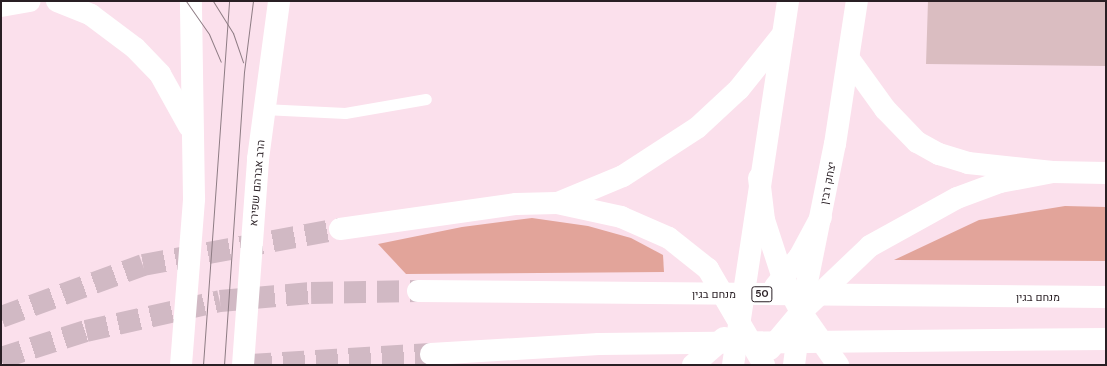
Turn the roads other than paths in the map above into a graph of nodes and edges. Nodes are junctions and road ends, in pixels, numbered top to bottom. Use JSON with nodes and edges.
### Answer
{"nodes":[{"id":1,"x":30,"y":1,"type":"edge"},
{"id":2,"x":58,"y":1,"type":"edge"},
{"id":3,"x":191,"y":1,"type":"edge"},
{"id":4,"x":279,"y":1,"type":"edge"},
{"id":5,"x":788,"y":1,"type":"edge"},
{"id":6,"x":857,"y":1,"type":"edge"},
{"id":7,"x":1,"y":6,"type":"edge"},
{"id":8,"x":783,"y":34,"type":"junction"},
{"id":9,"x":849,"y":59,"type":"junction"},
{"id":10,"x":426,"y":99,"type":"dead end"},
{"id":11,"x":263,"y":109,"type":"junction"},
{"id":12,"x":192,"y":133,"type":"junction"},
{"id":13,"x":1053,"y":172,"type":"junction"},
{"id":14,"x":1106,"y":173,"type":"edge"},
{"id":15,"x":759,"y":178,"type":"junction"},
{"id":16,"x":557,"y":203,"type":"junction"},
{"id":17,"x":821,"y":217,"type":"junction"},
{"id":18,"x":340,"y":229,"type":"tunnel mouth"},
{"id":19,"x":784,"y":278,"type":"junction"},
{"id":20,"x":418,"y":292,"type":"tunnel mouth"},
{"id":21,"x":1106,"y":296,"type":"edge"},
{"id":22,"x":801,"y":312,"type":"junction"},
{"id":23,"x":742,"y":322,"type":"junction"},
{"id":24,"x":1106,"y":339,"type":"edge"},
{"id":25,"x":431,"y":354,"type":"tunnel mouth"},
{"id":26,"x":761,"y":363,"type":"edge"},
{"id":27,"x":181,"y":365,"type":"edge"},
{"id":28,"x":243,"y":365,"type":"edge"},
{"id":29,"x":693,"y":365,"type":"edge"},
{"id":30,"x":733,"y":365,"type":"edge"},
{"id":31,"x":794,"y":365,"type":"edge"},
{"id":32,"x":838,"y":365,"type":"edge"}],
"edges":[{"from":1,"to":7,"type":"main road"},
{"from":2,"to":12,"type":"main road"},
{"from":3,"to":12,"type":"main road"},
{"from":4,"to":11,"type":"main road","name":"הרב אברהם שפירא"},
{"from":5,"to":8,"type":"main road"},
{"from":6,"to":9,"type":"main road","name":"יצחק רבין"},
{"from":8,"to":15,"type":"main road"},
{"from":8,"to":16,"type":"main road"},
{"from":9,"to":13,"type":"main road"},
{"from":9,"to":17,"type":"main road","name":"יצחק רבין"},
{"from":10,"to":11,"type":"lane"},
{"from":11,"to":28,"type":"main road","name":"הרב אברהם שפירא"},
{"from":12,"to":27,"type":"main road"},
{"from":13,"to":14,"type":"main road"},
{"from":13,"to":22,"type":"main road"},
{"from":15,"to":19,"type":"main road"},
{"from":15,"to":23,"type":"main road"},
{"from":16,"to":18,"type":"main road"},
{"from":16,"to":23,"type":"main road"},
{"from":17,"to":19,"type":"main road"},
{"from":17,"to":22,"type":"main road","name":"יצחק רבין"},
{"from":19,"to":22,"type":"main road"},
{"from":19,"to":23,"type":"main road"},
{"from":20,"to":21,"type":"main road","name":"מנחם בגין","number":"50"},
{"from":22,"to":26,"type":"main road"},
{"from":22,"to":31,"type":"main road","name":"יצחק רבין"},
{"from":22,"to":32,"type":"main road"},
{"from":23,"to":26,"type":"main road"},
{"from":23,"to":29,"type":"main road"},
{"from":23,"to":30,"type":"main road"},
{"from":24,"to":25,"type":"main road"}]}
